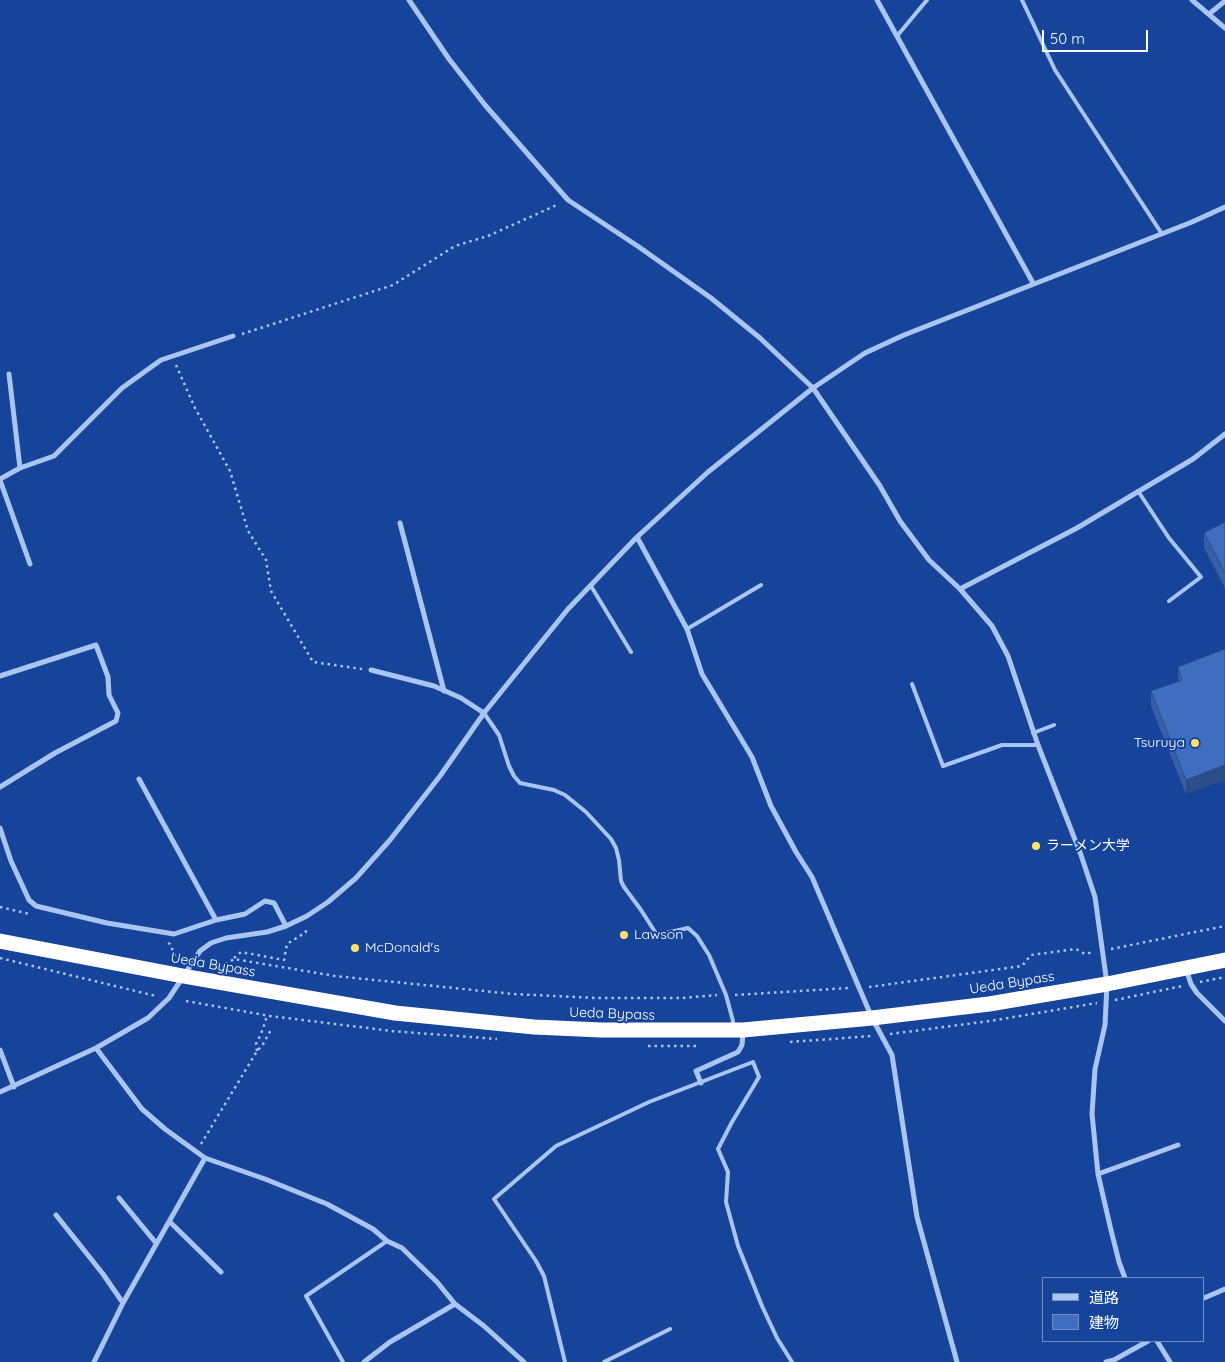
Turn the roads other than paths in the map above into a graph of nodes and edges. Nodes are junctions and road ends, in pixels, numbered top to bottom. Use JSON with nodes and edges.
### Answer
{"nodes":[{"id":1,"x":409,"y":0,"type":"edge"},
{"id":2,"x":877,"y":0,"type":"edge"},
{"id":3,"x":927,"y":0,"type":"edge"},
{"id":4,"x":1022,"y":0,"type":"edge"},
{"id":5,"x":1192,"y":0,"type":"edge"},
{"id":6,"x":1225,"y":1,"type":"edge"},
{"id":7,"x":1209,"y":14,"type":"junction"},
{"id":8,"x":1225,"y":28,"type":"edge"},
{"id":9,"x":897,"y":36,"type":"junction"},
{"id":10,"x":1225,"y":207,"type":"edge"},
{"id":11,"x":1162,"y":234,"type":"junction"},
{"id":12,"x":1033,"y":284,"type":"junction"},
{"id":13,"x":233,"y":336,"type":"road end"},
{"id":14,"x":9,"y":374,"type":"dead end"},
{"id":15,"x":813,"y":388,"type":"junction"},
{"id":16,"x":1225,"y":434,"type":"edge"},
{"id":17,"x":20,"y":468,"type":"junction"},
{"id":18,"x":0,"y":480,"type":"edge"},
{"id":19,"x":1138,"y":492,"type":"junction"},
{"id":20,"x":400,"y":523,"type":"dead end"},
{"id":21,"x":636,"y":537,"type":"junction"},
{"id":22,"x":30,"y":564,"type":"dead end"},
{"id":23,"x":762,"y":585,"type":"dead end"},
{"id":24,"x":591,"y":586,"type":"junction"},
{"id":25,"x":960,"y":590,"type":"junction"},
{"id":26,"x":1169,"y":601,"type":"dead end"},
{"id":27,"x":687,"y":629,"type":"junction"},
{"id":28,"x":631,"y":652,"type":"dead end"},
{"id":29,"x":371,"y":670,"type":"road end"},
{"id":30,"x":0,"y":676,"type":"edge"},
{"id":31,"x":912,"y":684,"type":"dead end"},
{"id":32,"x":444,"y":691,"type":"junction"},
{"id":33,"x":484,"y":713,"type":"junction"},
{"id":34,"x":1054,"y":725,"type":"dead end"},
{"id":35,"x":1034,"y":733,"type":"junction"},
{"id":36,"x":1038,"y":745,"type":"junction"},
{"id":37,"x":139,"y":779,"type":"dead end"},
{"id":38,"x":0,"y":787,"type":"edge"},
{"id":39,"x":0,"y":828,"type":"edge"},
{"id":40,"x":216,"y":920,"type":"junction"},
{"id":41,"x":286,"y":926,"type":"junction"},
{"id":42,"x":0,"y":941,"type":"edge"},
{"id":43,"x":1225,"y":960,"type":"edge"},
{"id":44,"x":1186,"y":968,"type":"junction"},
{"id":45,"x":183,"y":976,"type":"junction"},
{"id":46,"x":1107,"y":984,"type":"junction"},
{"id":47,"x":872,"y":1018,"type":"junction"},
{"id":48,"x":1225,"y":1021,"type":"edge"},
{"id":49,"x":738,"y":1030,"type":"junction"},
{"id":50,"x":96,"y":1048,"type":"junction"},
{"id":51,"x":0,"y":1050,"type":"edge"},
{"id":52,"x":700,"y":1083,"type":"junction"},
{"id":53,"x":14,"y":1087,"type":"junction"},
{"id":54,"x":0,"y":1092,"type":"edge"},
{"id":55,"x":1178,"y":1145,"type":"dead end"},
{"id":56,"x":205,"y":1158,"type":"junction"},
{"id":57,"x":1098,"y":1174,"type":"junction"},
{"id":58,"x":118,"y":1198,"type":"dead end"},
{"id":59,"x":56,"y":1215,"type":"dead end"},
{"id":60,"x":170,"y":1222,"type":"junction"},
{"id":61,"x":387,"y":1241,"type":"junction"},
{"id":62,"x":156,"y":1243,"type":"junction"},
{"id":63,"x":221,"y":1272,"type":"dead end"},
{"id":64,"x":1126,"y":1277,"type":"edge"},
{"id":65,"x":1225,"y":1289,"type":"edge"},
{"id":66,"x":1205,"y":1298,"type":"edge"},
{"id":67,"x":123,"y":1303,"type":"junction"},
{"id":68,"x":455,"y":1304,"type":"junction"},
{"id":69,"x":670,"y":1329,"type":"dead end"},
{"id":70,"x":1146,"y":1342,"type":"edge"},
{"id":71,"x":1158,"y":1342,"type":"edge"},
{"id":72,"x":94,"y":1362,"type":"edge"},
{"id":73,"x":343,"y":1362,"type":"edge"},
{"id":74,"x":364,"y":1362,"type":"edge"},
{"id":75,"x":524,"y":1362,"type":"edge"},
{"id":76,"x":565,"y":1362,"type":"edge"},
{"id":77,"x":604,"y":1362,"type":"edge"},
{"id":78,"x":792,"y":1362,"type":"edge"},
{"id":79,"x":957,"y":1362,"type":"edge"},
{"id":80,"x":1106,"y":1362,"type":"edge"},
{"id":81,"x":1170,"y":1362,"type":"edge"}],
"edges":[{"from":1,"to":15,"type":"street"},
{"from":2,"to":9,"type":"street"},
{"from":3,"to":9,"type":"lane"},
{"from":4,"to":11,"type":"lane"},
{"from":5,"to":7,"type":"street"},
{"from":6,"to":7,"type":"street"},
{"from":7,"to":8,"type":"street"},
{"from":9,"to":12,"type":"street"},
{"from":10,"to":11,"type":"street"},
{"from":11,"to":12,"type":"street"},
{"from":12,"to":15,"type":"street"},
{"from":13,"to":17,"type":"street"},
{"from":14,"to":17,"type":"street"},
{"from":15,"to":21,"type":"street"},
{"from":15,"to":25,"type":"street"},
{"from":16,"to":19,"type":"street"},
{"from":17,"to":18,"type":"street"},
{"from":18,"to":22,"type":"street"},
{"from":19,"to":25,"type":"street"},
{"from":19,"to":26,"type":"lane"},
{"from":20,"to":32,"type":"street"},
{"from":21,"to":24,"type":"street"},
{"from":21,"to":27,"type":"street"},
{"from":23,"to":27,"type":"lane"},
{"from":24,"to":28,"type":"lane"},
{"from":24,"to":33,"type":"street"},
{"from":25,"to":35,"type":"street"},
{"from":27,"to":47,"type":"street"},
{"from":29,"to":32,"type":"street"},
{"from":30,"to":38,"type":"street"},
{"from":31,"to":36,"type":"lane"},
{"from":32,"to":33,"type":"street"},
{"from":33,"to":41,"type":"street"},
{"from":33,"to":49,"type":"lane"},
{"from":34,"to":35,"type":"lane"},
{"from":35,"to":36,"type":"street"},
{"from":36,"to":46,"type":"street"},
{"from":37,"to":40,"type":"street"},
{"from":39,"to":40,"type":"street"},
{"from":40,"to":41,"type":"street"},
{"from":41,"to":45,"type":"street"},
{"from":42,"to":45,"type":"highway","name":"Ueda Bypass"},
{"from":43,"to":44,"type":"highway","name":"Ueda Bypass"},
{"from":44,"to":46,"type":"highway","name":"Ueda Bypass"},
{"from":44,"to":48,"type":"street"},
{"from":45,"to":49,"type":"highway","name":"Ueda Bypass"},
{"from":45,"to":50,"type":"street"},
{"from":46,"to":47,"type":"highway","name":"Ueda Bypass"},
{"from":46,"to":57,"type":"street"},
{"from":47,"to":49,"type":"highway","name":"Ueda Bypass"},
{"from":47,"to":79,"type":"street"},
{"from":49,"to":52,"type":"street"},
{"from":50,"to":53,"type":"street"},
{"from":50,"to":56,"type":"street"},
{"from":51,"to":53,"type":"street"},
{"from":52,"to":76,"type":"lane"},
{"from":52,"to":78,"type":"lane"},
{"from":53,"to":54,"type":"street"},
{"from":55,"to":57,"type":"street"},
{"from":56,"to":60,"type":"street"},
{"from":56,"to":61,"type":"street"},
{"from":57,"to":64,"type":"street"},
{"from":58,"to":62,"type":"street"},
{"from":59,"to":67,"type":"street"},
{"from":60,"to":62,"type":"street"},
{"from":60,"to":63,"type":"street"},
{"from":61,"to":68,"type":"street"},
{"from":61,"to":73,"type":"lane"},
{"from":62,"to":67,"type":"street"},
{"from":65,"to":66,"type":"street"},
{"from":67,"to":72,"type":"street"},
{"from":68,"to":74,"type":"street"},
{"from":68,"to":75,"type":"street"},
{"from":69,"to":77,"type":"lane"},
{"from":70,"to":80,"type":"street"},
{"from":71,"to":81,"type":"street"}]}
